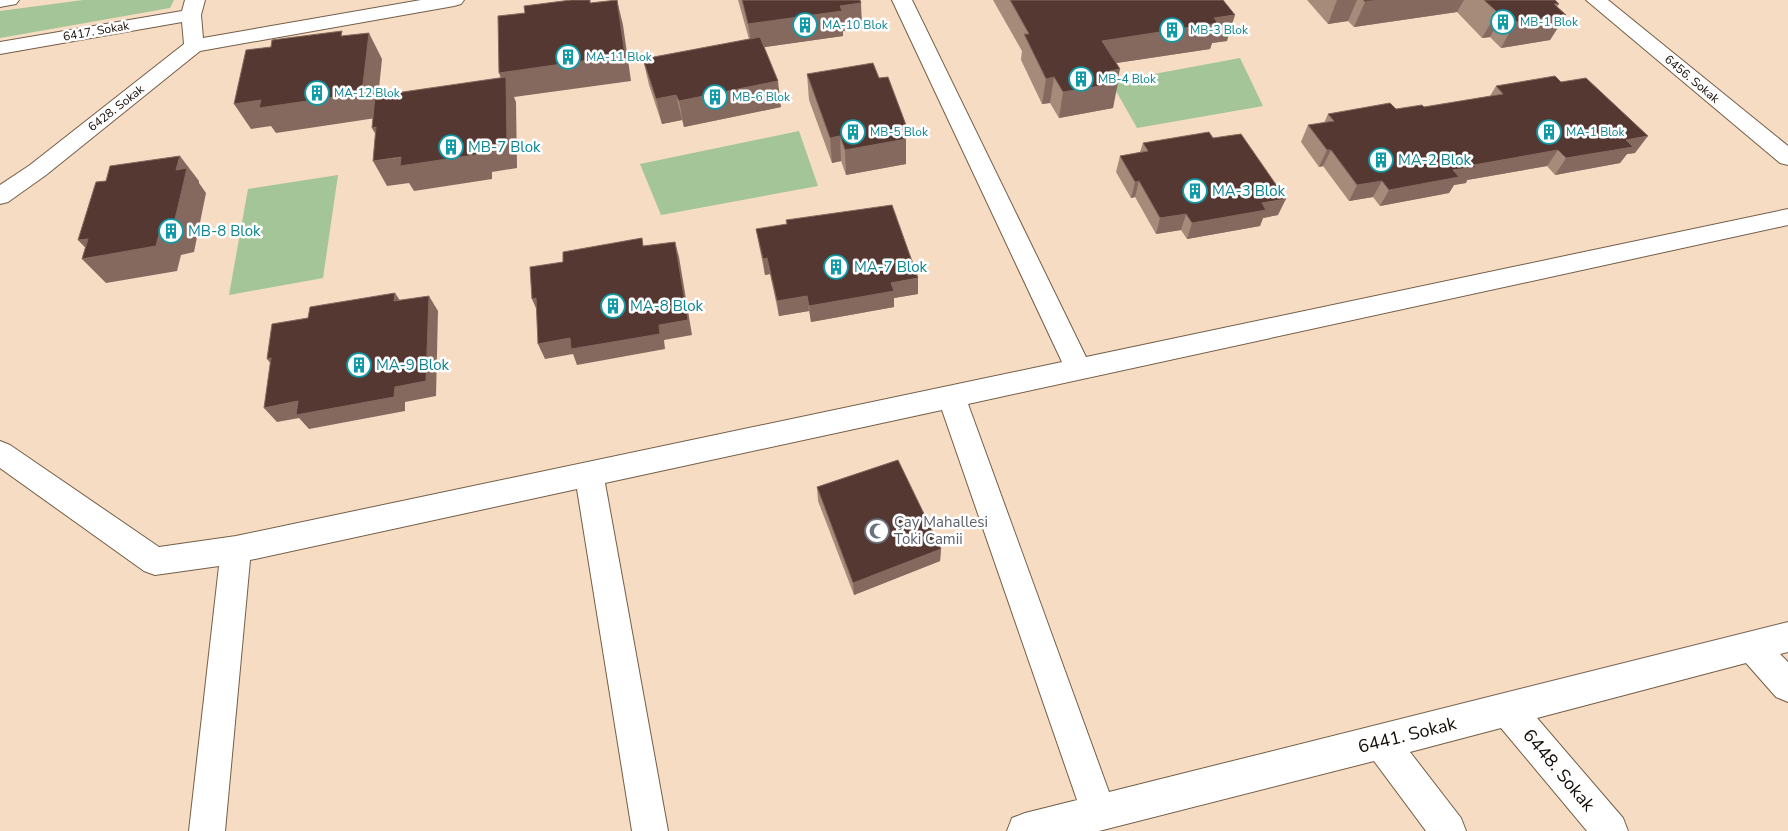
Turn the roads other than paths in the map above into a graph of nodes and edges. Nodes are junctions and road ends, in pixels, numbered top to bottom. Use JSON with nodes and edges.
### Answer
{"nodes":[{"id":1,"x":9,"y":0,"type":"edge"},
{"id":2,"x":454,"y":0,"type":"edge"},
{"id":3,"x":902,"y":0,"type":"edge"},
{"id":4,"x":1596,"y":0,"type":"edge"},
{"id":5,"x":0,"y":1,"type":"edge"},
{"id":6,"x":193,"y":7,"type":"edge"},
{"id":7,"x":194,"y":46,"type":"junction"},
{"id":8,"x":0,"y":48,"type":"edge"},
{"id":9,"x":1788,"y":158,"type":"edge"},
{"id":10,"x":0,"y":196,"type":"edge"},
{"id":11,"x":1788,"y":217,"type":"edge"},
{"id":12,"x":1080,"y":369,"type":"junction"},
{"id":13,"x":951,"y":396,"type":"junction"},
{"id":14,"x":0,"y":453,"type":"edge"},
{"id":15,"x":589,"y":474,"type":"junction"},
{"id":16,"x":236,"y":550,"type":"junction"},
{"id":17,"x":1788,"y":637,"type":"edge"},
{"id":18,"x":1752,"y":647,"type":"junction"},
{"id":19,"x":1788,"y":686,"type":"edge"},
{"id":20,"x":1508,"y":710,"type":"junction"},
{"id":21,"x":1381,"y":742,"type":"junction"},
{"id":22,"x":1099,"y":813,"type":"junction"},
{"id":23,"x":207,"y":831,"type":"edge"},
{"id":24,"x":650,"y":831,"type":"edge"},
{"id":25,"x":1025,"y":831,"type":"edge"},
{"id":26,"x":1448,"y":831,"type":"edge"},
{"id":27,"x":1610,"y":831,"type":"edge"}],
"edges":[{"from":1,"to":5,"type":"street"},
{"from":2,"to":7,"type":"street"},
{"from":3,"to":12,"type":"street"},
{"from":4,"to":9,"type":"street","name":"6456. Sokak"},
{"from":6,"to":7,"type":"street"},
{"from":6,"to":8,"type":"street","name":"6417. Sokak"},
{"from":7,"to":10,"type":"street","name":"6428. Sokak"},
{"from":11,"to":12,"type":"street"},
{"from":12,"to":13,"type":"street"},
{"from":13,"to":15,"type":"street"},
{"from":13,"to":22,"type":"street"},
{"from":14,"to":16,"type":"street"},
{"from":15,"to":16,"type":"street"},
{"from":15,"to":24,"type":"street"},
{"from":16,"to":23,"type":"street"},
{"from":17,"to":18,"type":"street","name":"6441. Sokak"},
{"from":18,"to":19,"type":"street"},
{"from":18,"to":20,"type":"street","name":"6441. Sokak"},
{"from":20,"to":21,"type":"street","name":"6441. Sokak"},
{"from":20,"to":27,"type":"street","name":"6448. Sokak"},
{"from":21,"to":22,"type":"street","name":"6441. Sokak"},
{"from":21,"to":26,"type":"street"},
{"from":22,"to":25,"type":"street","name":"6441. Sokak"}]}
